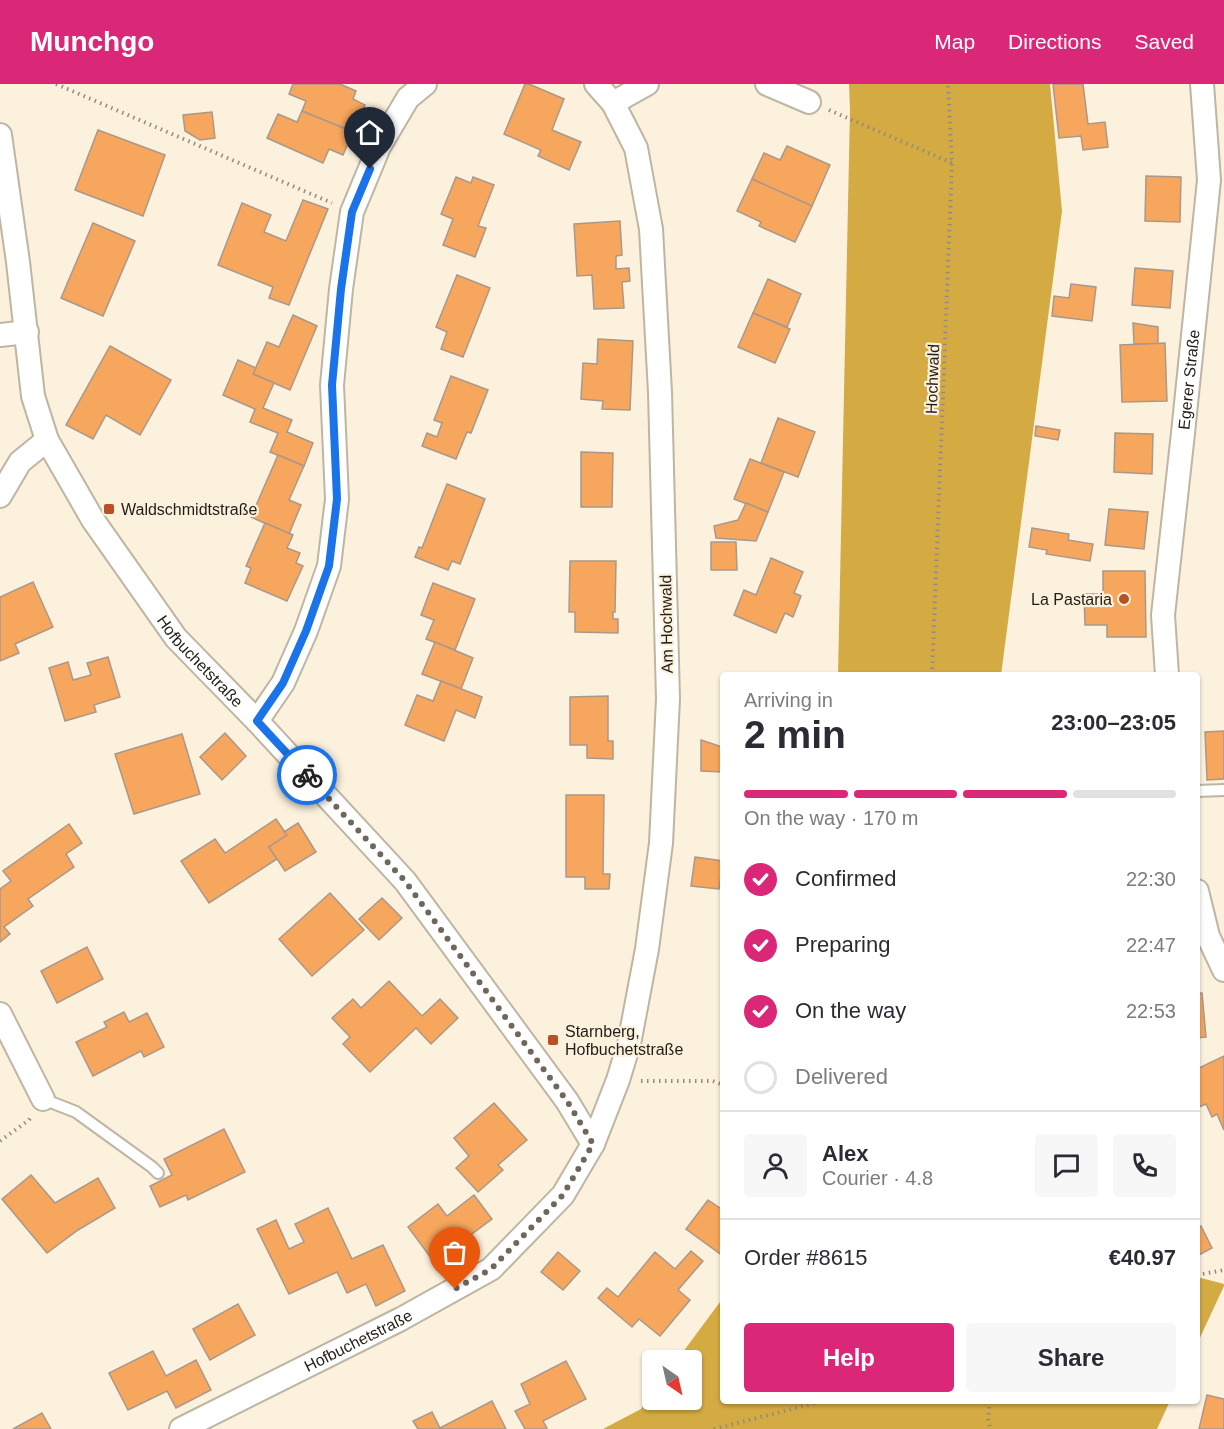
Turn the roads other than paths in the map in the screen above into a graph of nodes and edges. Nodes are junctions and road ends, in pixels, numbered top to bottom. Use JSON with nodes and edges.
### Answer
{"nodes":[{"id":1,"x":425,"y":84,"type":"edge"},
{"id":2,"x":596,"y":84,"type":"edge"},
{"id":3,"x":647,"y":84,"type":"edge"},
{"id":4,"x":767,"y":84,"type":"edge"},
{"id":5,"x":1202,"y":84,"type":"edge"},
{"id":6,"x":809,"y":102,"type":"road end"},
{"id":7,"x":613,"y":103,"type":"junction"},
{"id":8,"x":0,"y":135,"type":"edge"},
{"id":9,"x":27,"y":332,"type":"junction"},
{"id":10,"x":0,"y":335,"type":"edge"},
{"id":11,"x":47,"y":440,"type":"junction"},
{"id":12,"x":0,"y":496,"type":"edge"},
{"id":13,"x":1167,"y":672,"type":"edge"},
{"id":14,"x":257,"y":721,"type":"junction"},
{"id":15,"x":1224,"y":790,"type":"edge"},
{"id":16,"x":1200,"y":791,"type":"edge"},
{"id":17,"x":1200,"y":903,"type":"edge"},
{"id":18,"x":1224,"y":970,"type":"edge"},
{"id":19,"x":0,"y":1014,"type":"edge"},
{"id":20,"x":43,"y":1099,"type":"joint"},
{"id":21,"x":593,"y":1144,"type":"junction"},
{"id":22,"x":158,"y":1173,"type":"dead end"},
{"id":23,"x":181,"y":1429,"type":"edge"}],
"edges":[{"from":1,"to":14,"type":"street"},
{"from":2,"to":7,"type":"street","name":"Am Hochwald"},
{"from":3,"to":7,"type":"street"},
{"from":4,"to":6,"type":"street"},
{"from":5,"to":13,"type":"street","name":"Egerer Straße"},
{"from":7,"to":21,"type":"street","name":"Am Hochwald"},
{"from":8,"to":9,"type":"street"},
{"from":9,"to":10,"type":"street"},
{"from":9,"to":11,"type":"street"},
{"from":11,"to":12,"type":"street"},
{"from":11,"to":14,"type":"street","name":"Hofbuchetstraße"},
{"from":14,"to":21,"type":"street","name":"Hofbuchetstraße"},
{"from":15,"to":16,"type":"lane"},
{"from":17,"to":18,"type":"street"},
{"from":19,"to":20,"type":"street"},
{"from":20,"to":22,"type":"lane"},
{"from":21,"to":23,"type":"street","name":"Hofbuchetstraße"}]}
